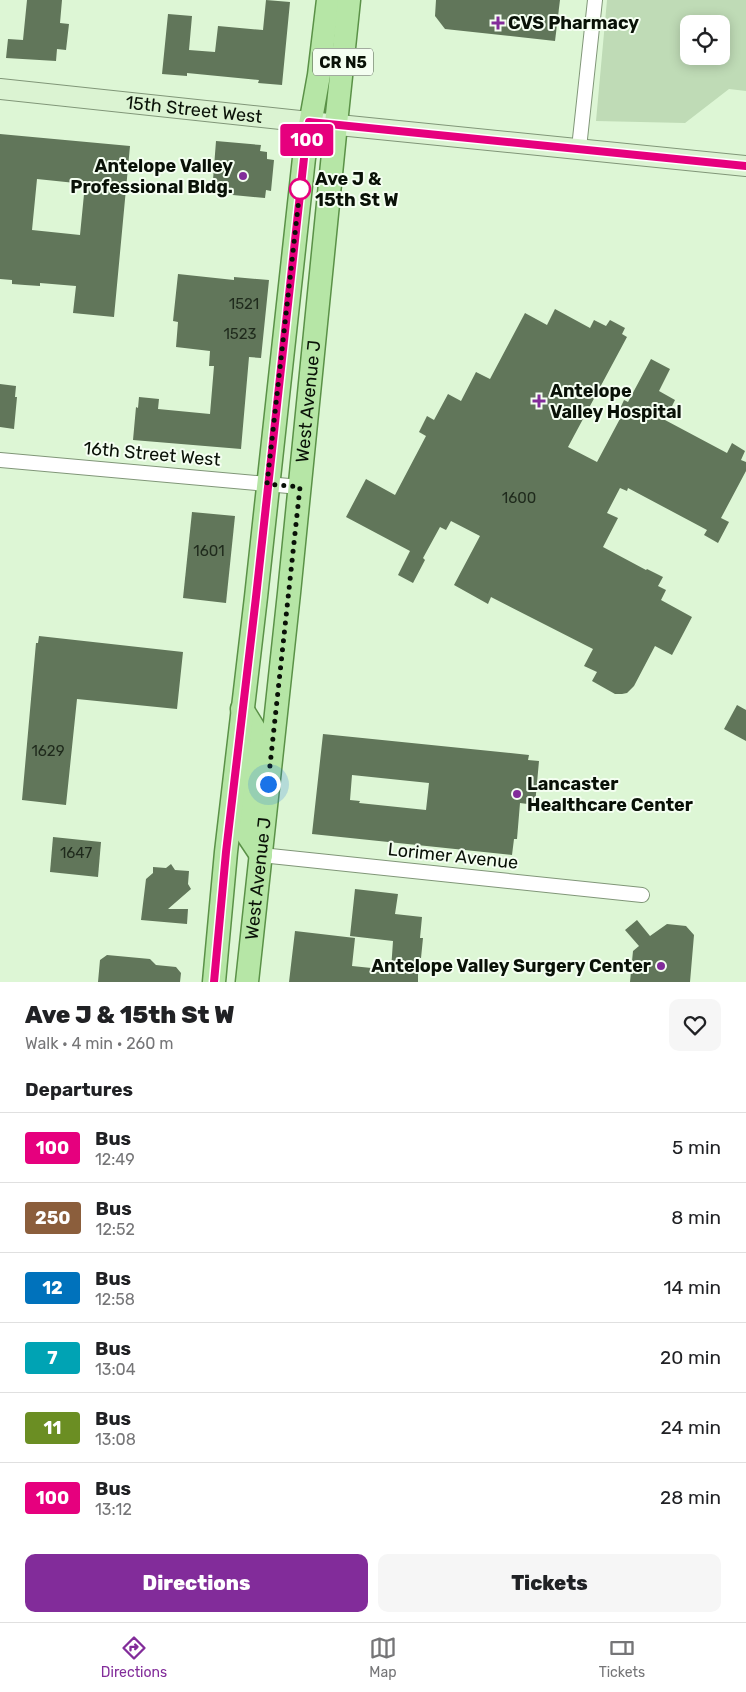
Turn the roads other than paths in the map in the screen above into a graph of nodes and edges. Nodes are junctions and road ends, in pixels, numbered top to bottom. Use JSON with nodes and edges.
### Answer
{"nodes":[{"id":1,"x":328,"y":0,"type":"edge"},
{"id":2,"x":350,"y":0,"type":"edge"},
{"id":3,"x":595,"y":0,"type":"edge"},
{"id":4,"x":0,"y":89,"type":"edge"},
{"id":5,"x":309,"y":122,"type":"junction"},
{"id":6,"x":336,"y":124,"type":"junction"},
{"id":7,"x":579,"y":148,"type":"junction"},
{"id":8,"x":746,"y":166,"type":"edge"},
{"id":9,"x":0,"y":460,"type":"edge"},
{"id":10,"x":267,"y":484,"type":"junction"},
{"id":11,"x":300,"y":487,"type":"junction"},
{"id":12,"x":242,"y":709,"type":"junction"},
{"id":13,"x":226,"y":852,"type":"junction"},
{"id":14,"x":261,"y":855,"type":"junction"},
{"id":15,"x":642,"y":895,"type":"dead end"},
{"id":16,"x":248,"y":978,"type":"edge"},
{"id":17,"x":214,"y":982,"type":"edge"}],
"edges":[{"from":1,"to":5,"type":"main road","name":"West Avenue J","number":"CR N5"},
{"from":2,"to":6,"type":"main road","name":"West Avenue J","number":"CR N5"},
{"from":3,"to":7,"type":"street"},
{"from":4,"to":5,"type":"street","name":"15th Street West"},
{"from":5,"to":6,"type":"street","name":"15th Street West"},
{"from":5,"to":10,"type":"main road","name":"West Avenue J","number":"CR N5"},
{"from":6,"to":7,"type":"street","name":"15th Street West"},
{"from":6,"to":11,"type":"main road","name":"West Avenue J","number":"CR N5"},
{"from":7,"to":8,"type":"street","name":"15th Street West"},
{"from":9,"to":10,"type":"street","name":"16th Street West"},
{"from":10,"to":11,"type":"street","name":"16th Street West"},
{"from":10,"to":12,"type":"main road","name":"West Avenue J","number":"CR N5"},
{"from":11,"to":14,"type":"main road","name":"West Avenue J","number":"CR N5"},
{"from":12,"to":13,"type":"main road","name":"West Avenue J","number":"CR N5"},
{"from":12,"to":14,"type":"main road"},
{"from":13,"to":16,"type":"main road"},
{"from":13,"to":17,"type":"main road","name":"West Avenue J","number":"CR N5"},
{"from":14,"to":15,"type":"street","name":"Lorimer Avenue"},
{"from":14,"to":16,"type":"main road","name":"West Avenue J","number":"CR N5"}]}
